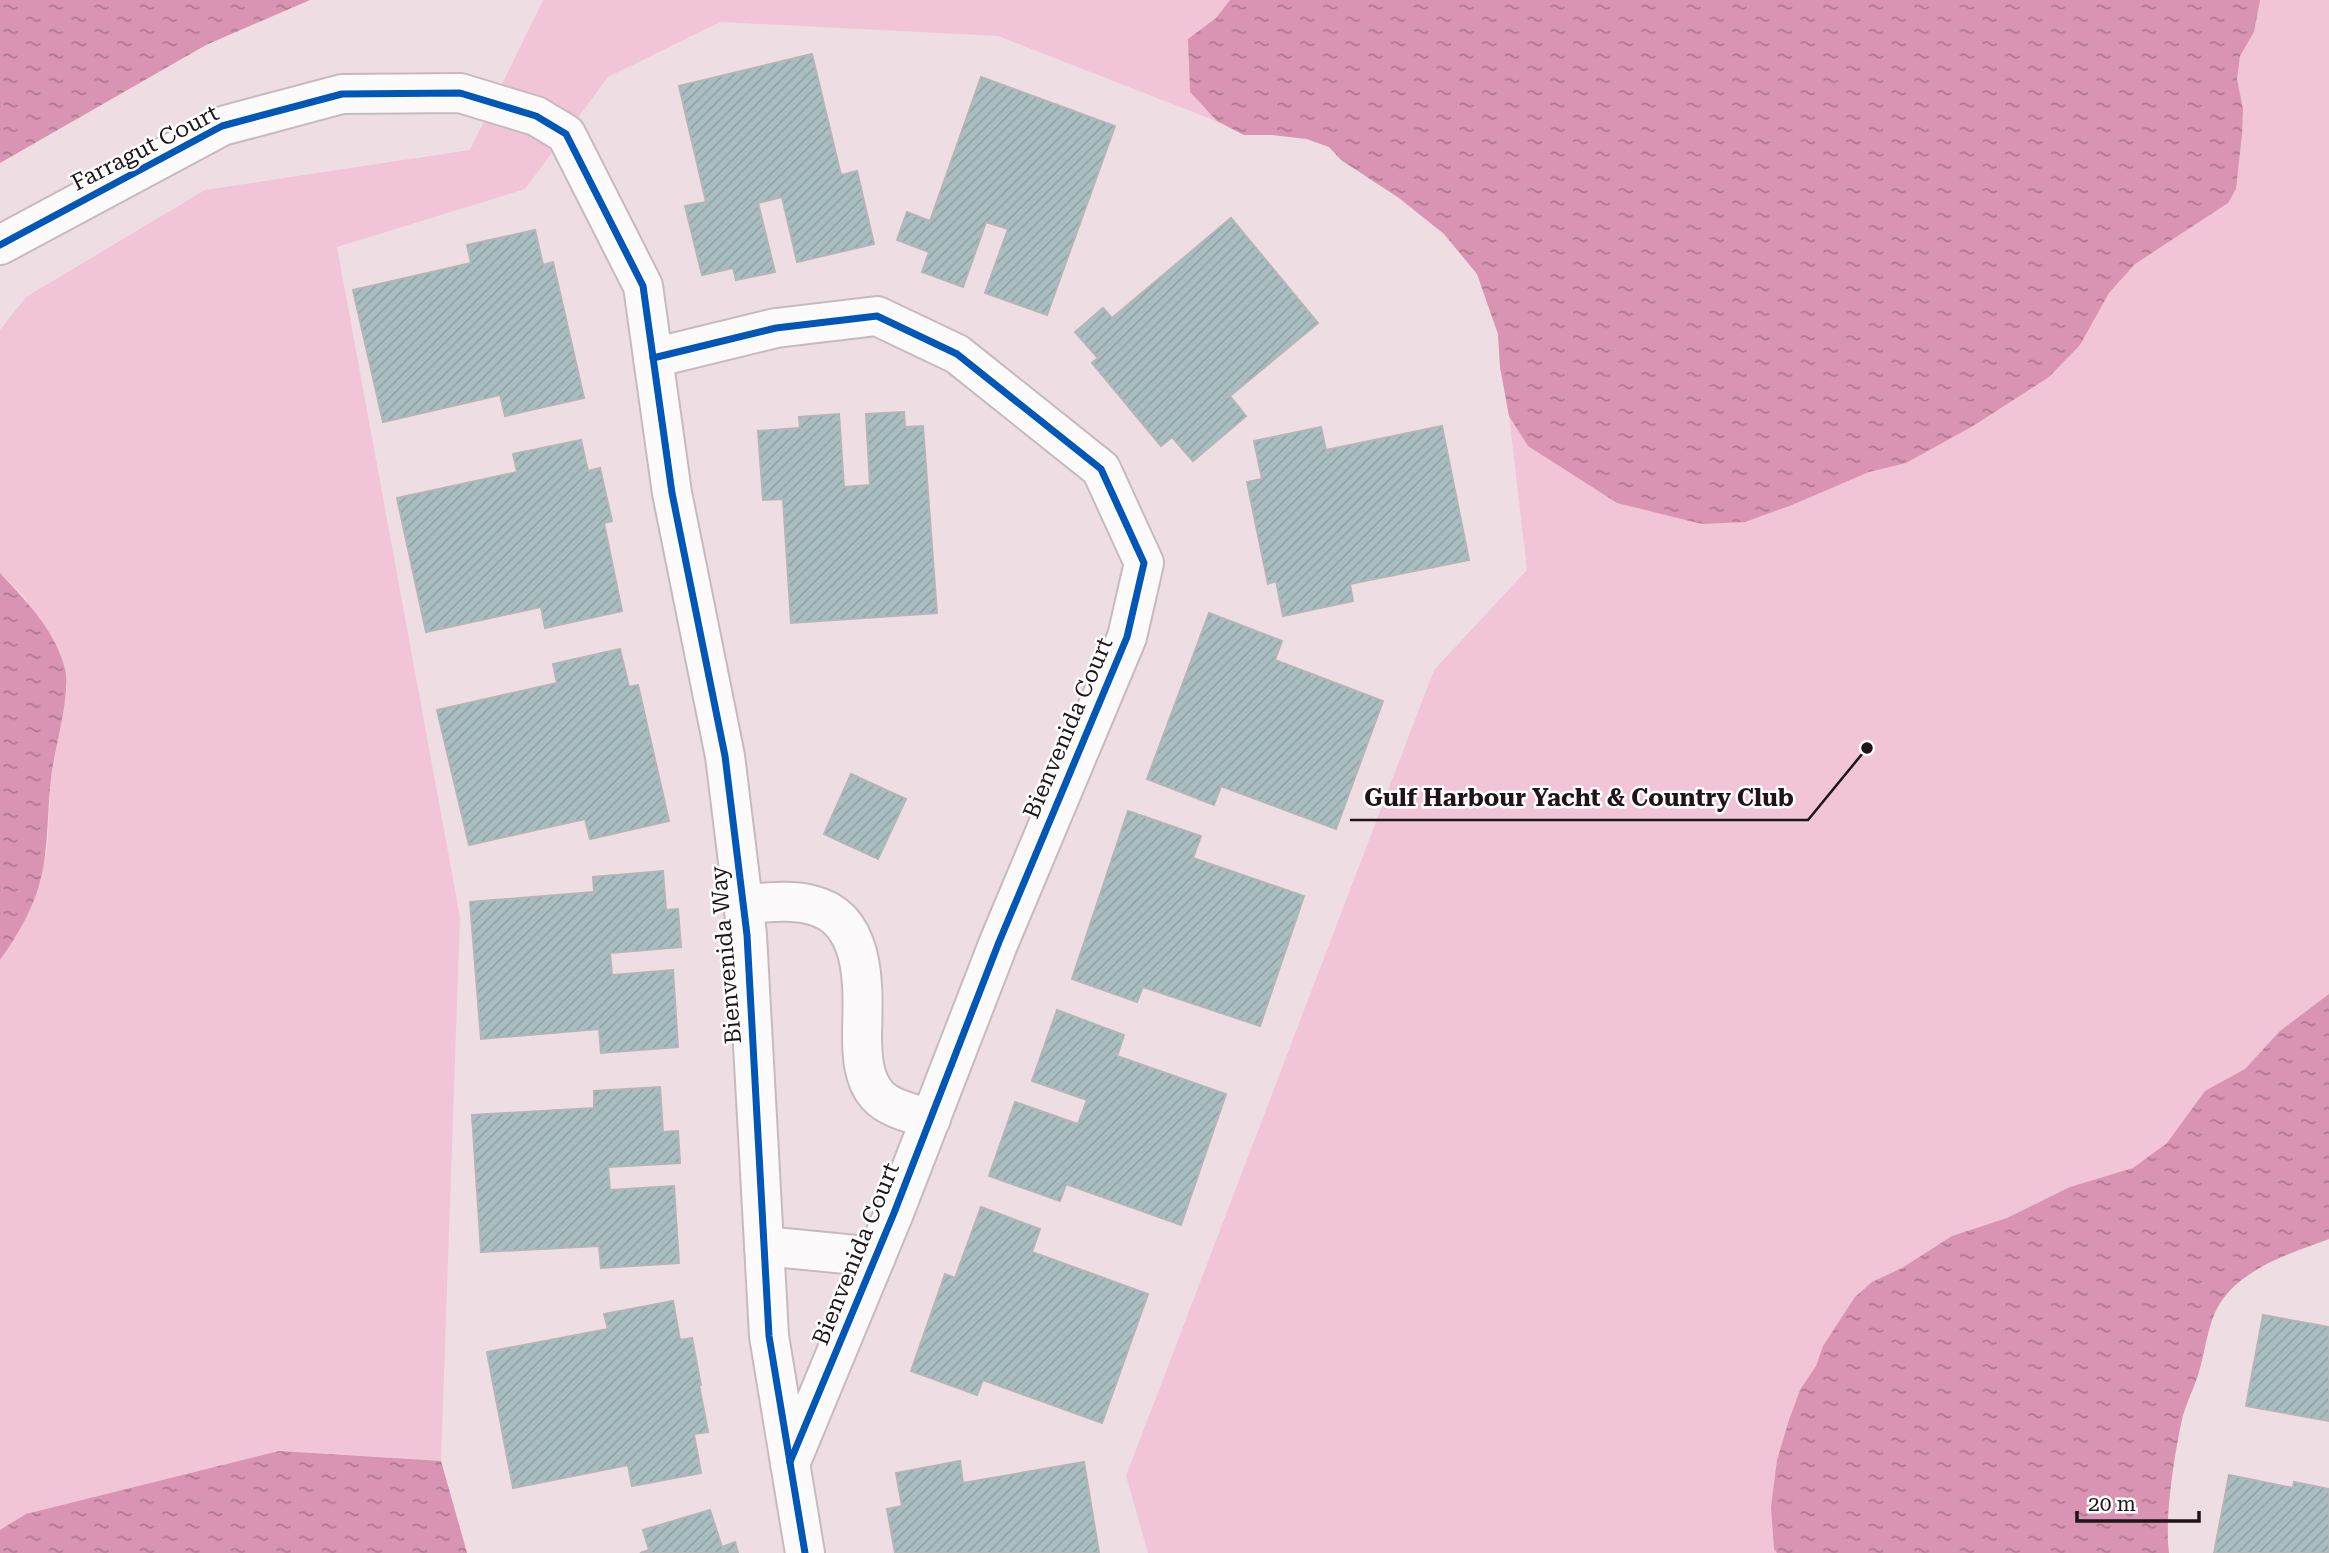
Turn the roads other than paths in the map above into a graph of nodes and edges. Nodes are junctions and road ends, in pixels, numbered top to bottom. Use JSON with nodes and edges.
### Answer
{"nodes":[{"id":1,"x":0,"y":245,"type":"edge"},
{"id":2,"x":653,"y":358,"type":"junction"},
{"id":3,"x":743,"y":904,"type":"junction"},
{"id":4,"x":930,"y":1119,"type":"junction"},
{"id":5,"x":764,"y":1246,"type":"junction"},
{"id":6,"x":876,"y":1257,"type":"junction"},
{"id":7,"x":790,"y":1464,"type":"junction"},
{"id":8,"x":805,"y":1553,"type":"edge"}],
"edges":[{"from":1,"to":2,"type":"street","name":"Farragut Court"},
{"from":2,"to":3,"type":"street","name":"Bienvenida Way"},
{"from":2,"to":4,"type":"street","name":"Bienvenida Court"},
{"from":3,"to":4,"type":"street"},
{"from":3,"to":5,"type":"street","name":"Bienvenida Way"},
{"from":4,"to":6,"type":"street","name":"Bienvenida Court"},
{"from":5,"to":6,"type":"street"},
{"from":5,"to":7,"type":"street","name":"Bienvenida Way"},
{"from":6,"to":7,"type":"street","name":"Bienvenida Court"},
{"from":7,"to":8,"type":"street","name":"Bienvenida Way"}]}
